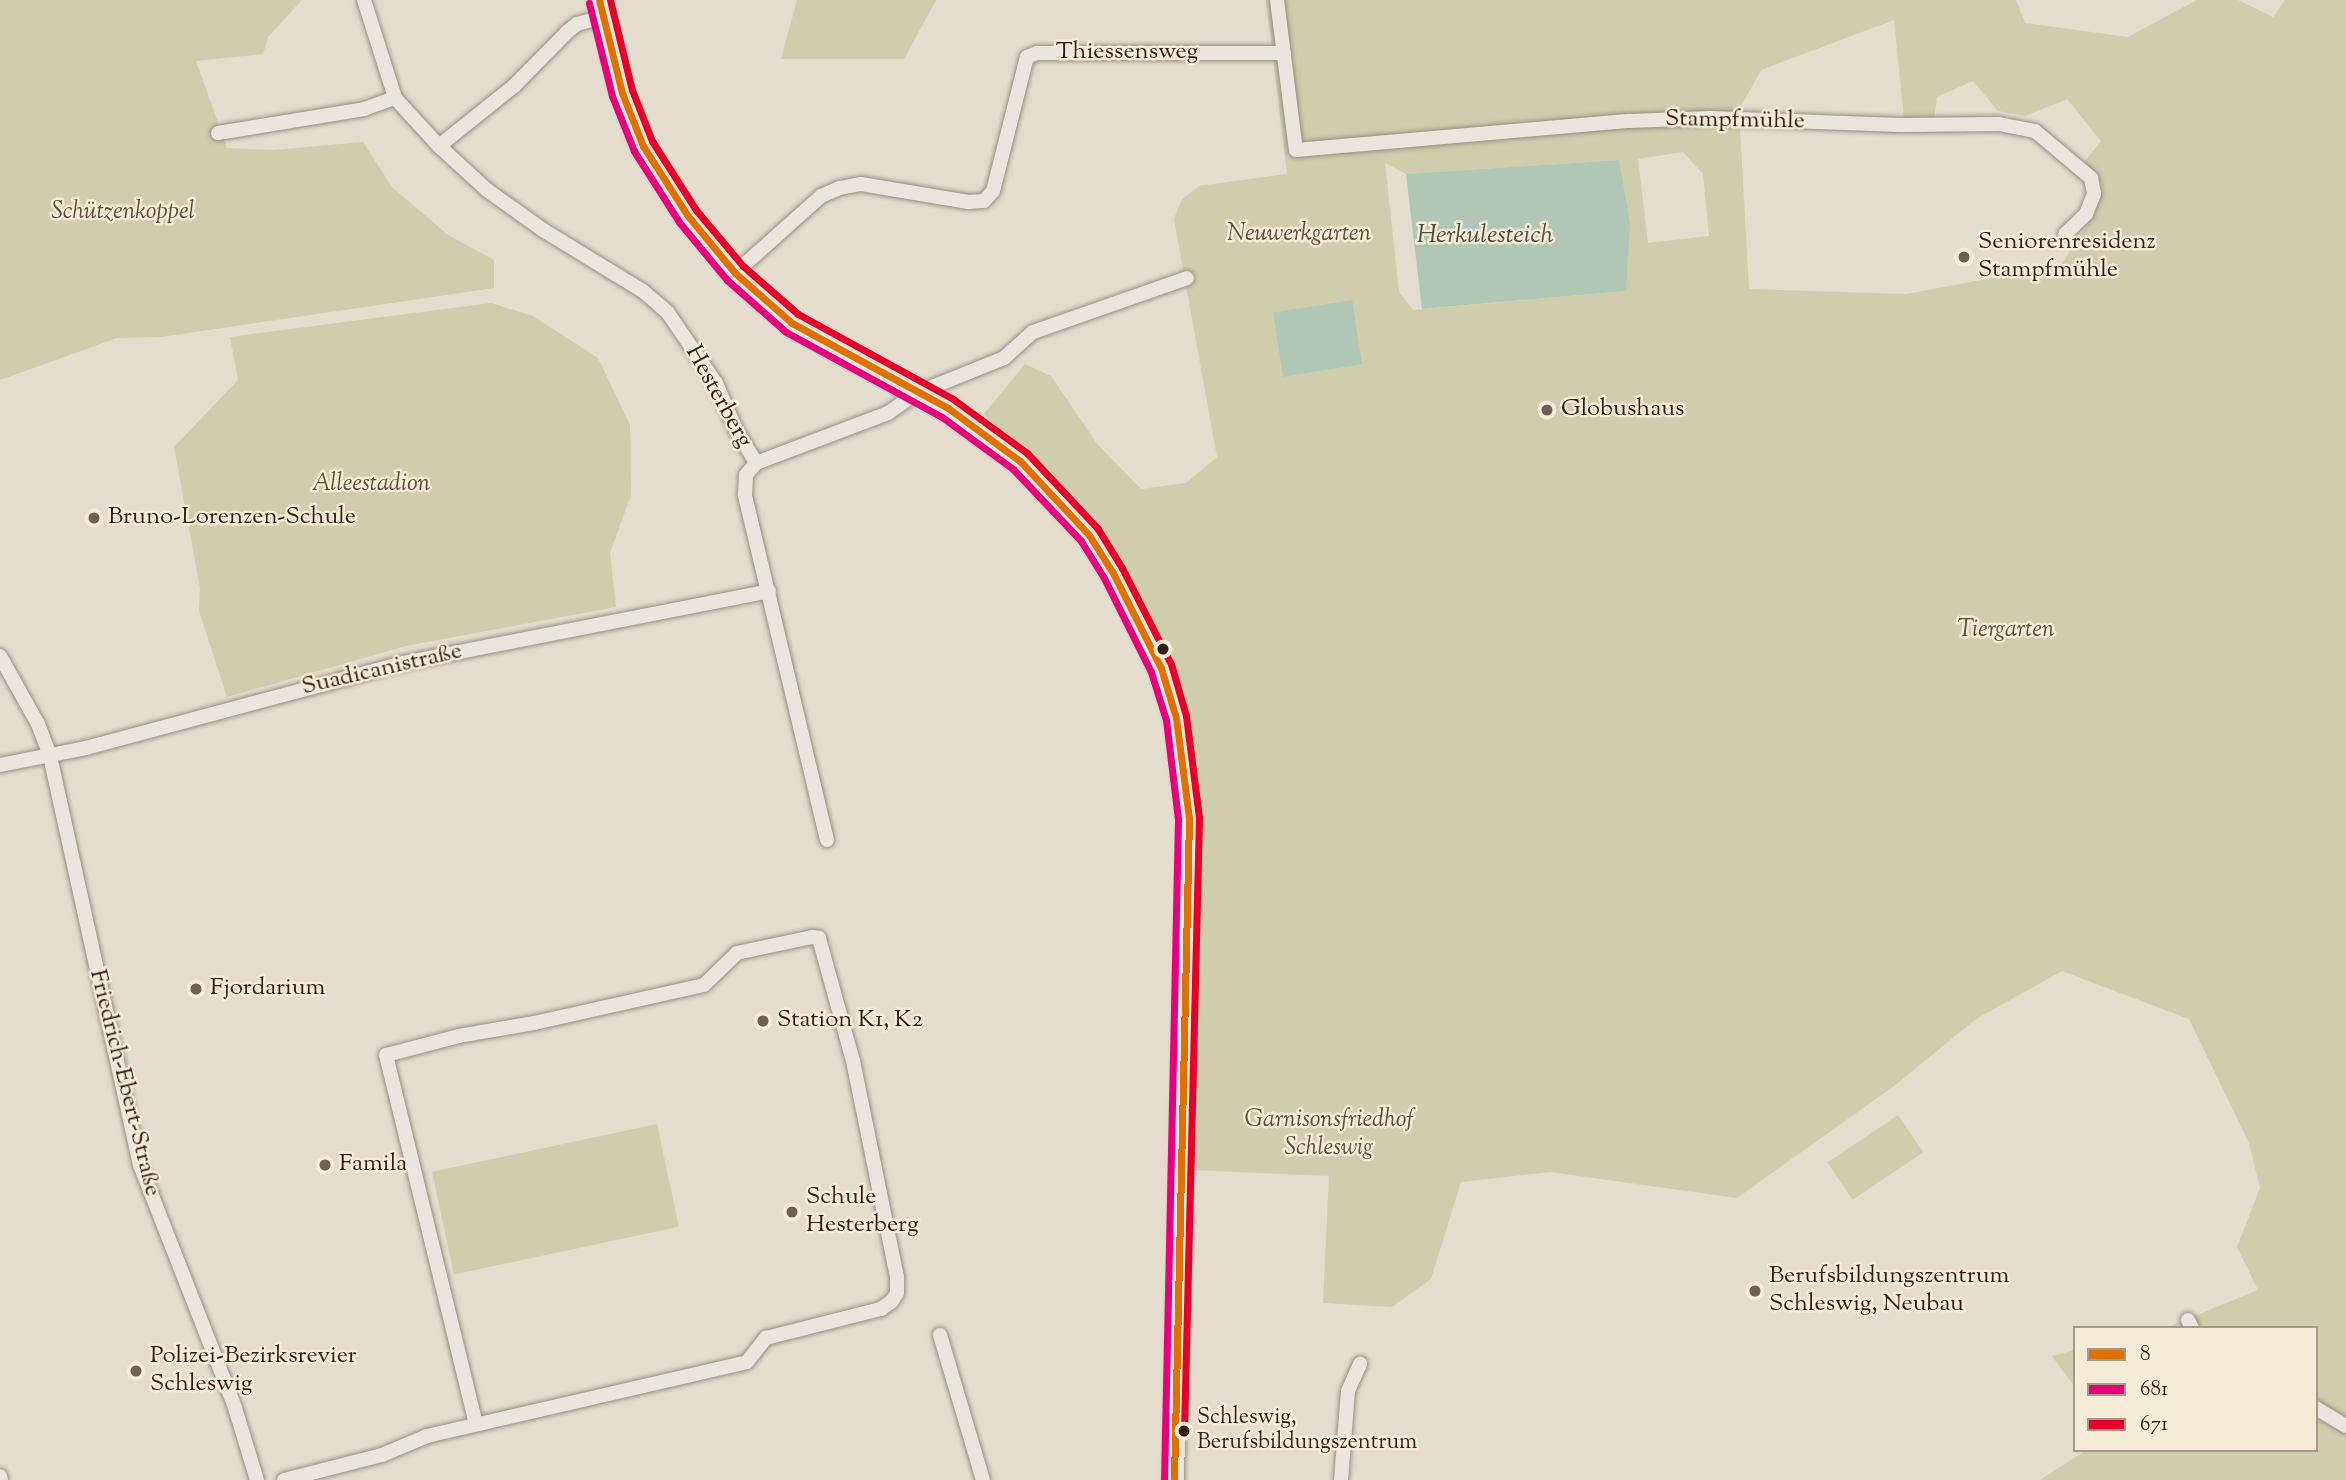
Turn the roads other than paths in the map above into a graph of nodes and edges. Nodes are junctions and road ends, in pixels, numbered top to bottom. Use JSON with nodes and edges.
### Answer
{"nodes":[{"id":1,"x":364,"y":0,"type":"edge"},
{"id":2,"x":1277,"y":0,"type":"edge"},
{"id":3,"x":602,"y":9,"type":"edge"},
{"id":4,"x":1284,"y":53,"type":"junction"},
{"id":5,"x":395,"y":99,"type":"junction"},
{"id":6,"x":218,"y":133,"type":"dead end"},
{"id":7,"x":439,"y":146,"type":"junction"},
{"id":8,"x":2065,"y":234,"type":"dead end"},
{"id":9,"x":735,"y":273,"type":"junction"},
{"id":10,"x":1187,"y":278,"type":"dead end"},
{"id":11,"x":917,"y":393,"type":"junction"},
{"id":12,"x":756,"y":463,"type":"junction"},
{"id":13,"x":769,"y":591,"type":"junction"},
{"id":14,"x":0,"y":656,"type":"edge"},
{"id":15,"x":50,"y":756,"type":"junction"},
{"id":16,"x":0,"y":765,"type":"edge"},
{"id":17,"x":827,"y":840,"type":"dead end"},
{"id":18,"x":940,"y":1335,"type":"dead end"},
{"id":19,"x":1360,"y":1364,"type":"dead end"},
{"id":20,"x":2318,"y":1409,"type":"edge"},
{"id":21,"x":476,"y":1423,"type":"junction"},
{"id":22,"x":2346,"y":1426,"type":"edge"},
{"id":23,"x":257,"y":1480,"type":"edge"},
{"id":24,"x":284,"y":1480,"type":"edge"},
{"id":25,"x":983,"y":1480,"type":"edge"},
{"id":26,"x":1174,"y":1480,"type":"edge"},
{"id":27,"x":1341,"y":1480,"type":"edge"}],
"edges":[{"from":1,"to":5,"type":"street","name":"Hesterberg"},
{"from":2,"to":4,"type":"street"},
{"from":3,"to":7,"type":"street"},
{"from":3,"to":9,"type":"street"},
{"from":4,"to":8,"type":"street","name":"Stampfmühle"},
{"from":4,"to":9,"type":"street","name":"Thiessensweg"},
{"from":5,"to":6,"type":"street"},
{"from":5,"to":7,"type":"street","name":"Hesterberg"},
{"from":7,"to":12,"type":"street","name":"Hesterberg"},
{"from":9,"to":11,"type":"street"},
{"from":10,"to":11,"type":"street"},
{"from":11,"to":12,"type":"street"},
{"from":11,"to":26,"type":"street"},
{"from":12,"to":13,"type":"street","name":"Hesterberg"},
{"from":13,"to":15,"type":"street","name":"Suadicanistraße"},
{"from":13,"to":17,"type":"street","name":"Hesterberg"},
{"from":14,"to":15,"type":"street","name":"Friedrich-Ebert-Straße"},
{"from":15,"to":16,"type":"street","name":"Suadicanistraße"},
{"from":15,"to":23,"type":"street","name":"Friedrich-Ebert-Straße"},
{"from":18,"to":25,"type":"street"},
{"from":19,"to":27,"type":"street"},
{"from":20,"to":22,"type":"street"},
{"from":21,"to":21,"type":"street"},
{"from":21,"to":24,"type":"street"}]}
